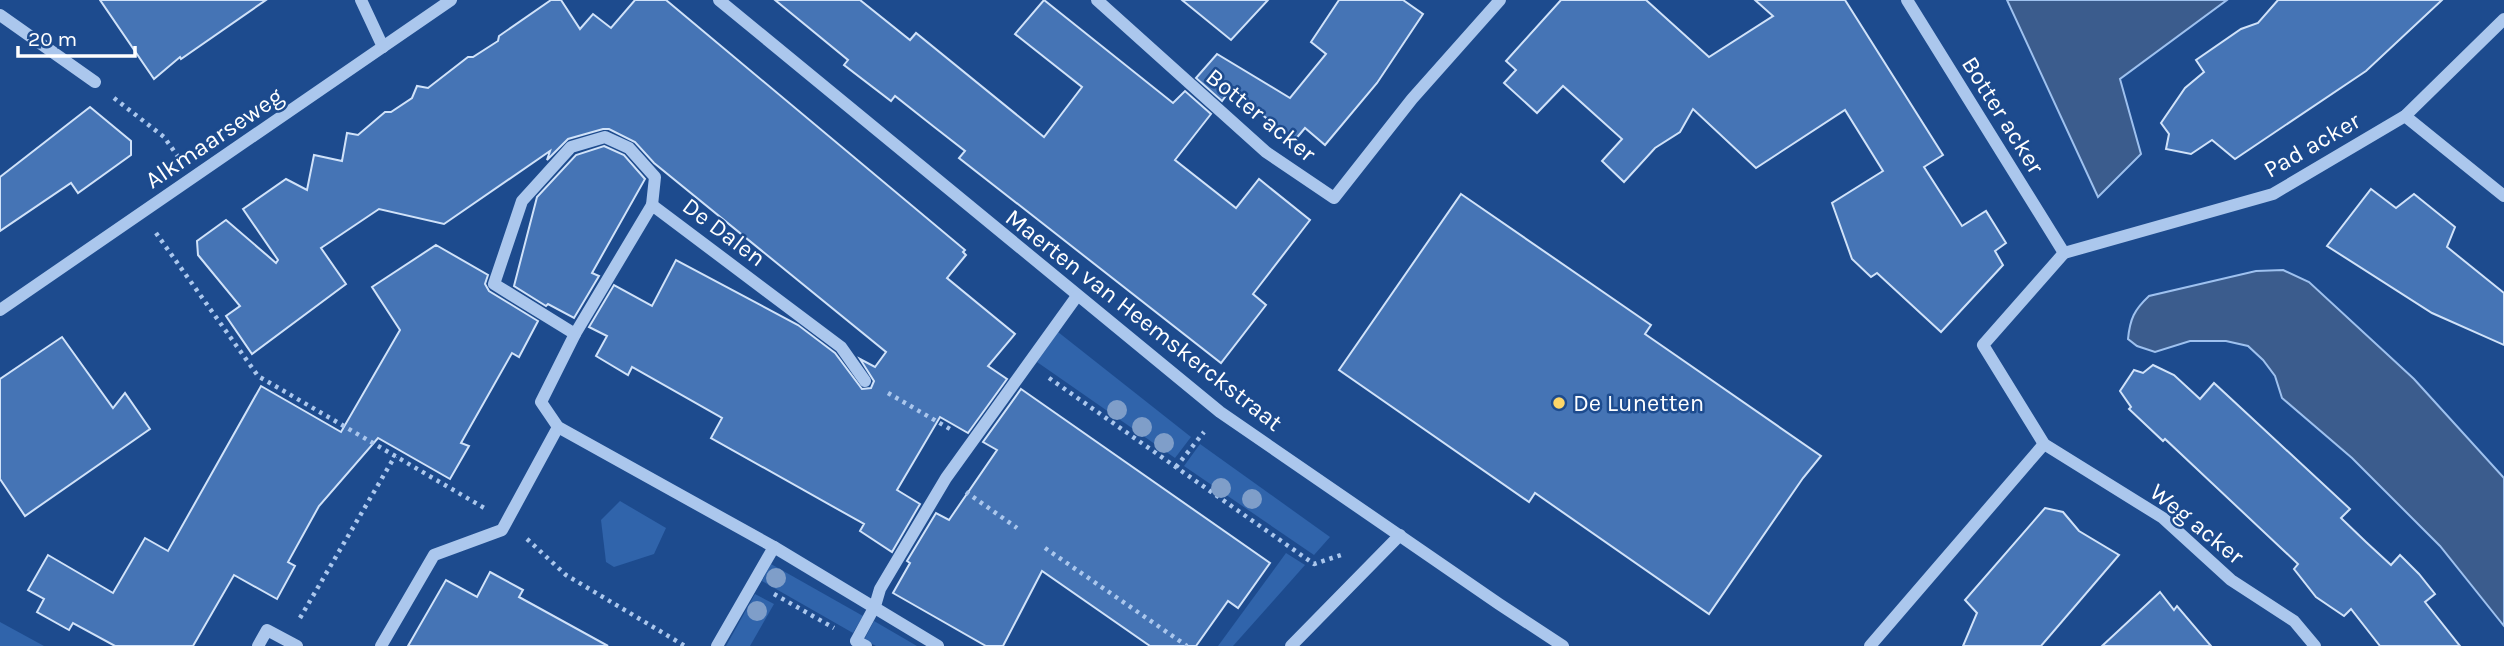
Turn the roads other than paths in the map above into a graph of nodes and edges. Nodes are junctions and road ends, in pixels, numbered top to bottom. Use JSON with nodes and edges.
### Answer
{"nodes":[{"id":1,"x":361,"y":0,"type":"edge"},
{"id":2,"x":452,"y":0,"type":"edge"},
{"id":3,"x":719,"y":0,"type":"edge"},
{"id":4,"x":1097,"y":0,"type":"edge"},
{"id":5,"x":1500,"y":0,"type":"edge"},
{"id":6,"x":1907,"y":0,"type":"edge"},
{"id":7,"x":0,"y":15,"type":"edge"},
{"id":8,"x":2504,"y":19,"type":"edge"},
{"id":9,"x":383,"y":47,"type":"junction"},
{"id":10,"x":94,"y":82,"type":"road end"},
{"id":11,"x":2405,"y":116,"type":"junction"},
{"id":12,"x":2504,"y":196,"type":"edge"},
{"id":13,"x":652,"y":205,"type":"junction"},
{"id":14,"x":2064,"y":253,"type":"junction"},
{"id":15,"x":1077,"y":296,"type":"junction"},
{"id":16,"x":0,"y":310,"type":"edge"},
{"id":17,"x":575,"y":334,"type":"junction"},
{"id":18,"x":865,"y":381,"type":"road end"},
{"id":19,"x":558,"y":427,"type":"junction"},
{"id":20,"x":2044,"y":444,"type":"junction"},
{"id":21,"x":1400,"y":535,"type":"junction"},
{"id":22,"x":774,"y":547,"type":"junction"},
{"id":23,"x":874,"y":606,"type":"junction"},
{"id":24,"x":292,"y":643,"type":"edge"},
{"id":25,"x":861,"y":643,"type":"edge"},
{"id":26,"x":258,"y":646,"type":"edge"},
{"id":27,"x":381,"y":646,"type":"edge"},
{"id":28,"x":717,"y":646,"type":"edge"},
{"id":29,"x":938,"y":646,"type":"edge"},
{"id":30,"x":1291,"y":646,"type":"edge"},
{"id":31,"x":1563,"y":646,"type":"edge"},
{"id":32,"x":1870,"y":646,"type":"edge"},
{"id":33,"x":2315,"y":646,"type":"edge"}],
"edges":[{"from":1,"to":9,"type":"street"},
{"from":2,"to":9,"type":"street","name":"Alkmaarseweg"},
{"from":3,"to":15,"type":"street","name":"Maerten van Heemskerckstraat"},
{"from":4,"to":5,"type":"street","name":"Botter acker"},
{"from":6,"to":14,"type":"street","name":"Botter acker"},
{"from":7,"to":10,"type":"street"},
{"from":8,"to":11,"type":"street","name":"Pad acker"},
{"from":9,"to":16,"type":"street","name":"Alkmaarseweg"},
{"from":11,"to":12,"type":"street"},
{"from":11,"to":14,"type":"street","name":"Pad acker"},
{"from":13,"to":17,"type":"street","name":"De Dalen"},
{"from":13,"to":17,"type":"street"},
{"from":13,"to":18,"type":"street","name":"De Dalen"},
{"from":14,"to":20,"type":"street","name":"Weg acker"},
{"from":15,"to":21,"type":"street","name":"Maerten van Heemskerckstraat"},
{"from":15,"to":23,"type":"street"},
{"from":17,"to":19,"type":"street","name":"De Dalen"},
{"from":19,"to":22,"type":"street"},
{"from":19,"to":27,"type":"street"},
{"from":20,"to":32,"type":"street"},
{"from":20,"to":33,"type":"street","name":"Weg acker"},
{"from":21,"to":30,"type":"street"},
{"from":21,"to":31,"type":"street","name":"Maerten van Heemskerckstraat"},
{"from":22,"to":23,"type":"street"},
{"from":22,"to":28,"type":"street"},
{"from":23,"to":25,"type":"street"},
{"from":23,"to":29,"type":"street"},
{"from":24,"to":26,"type":"street"}]}
